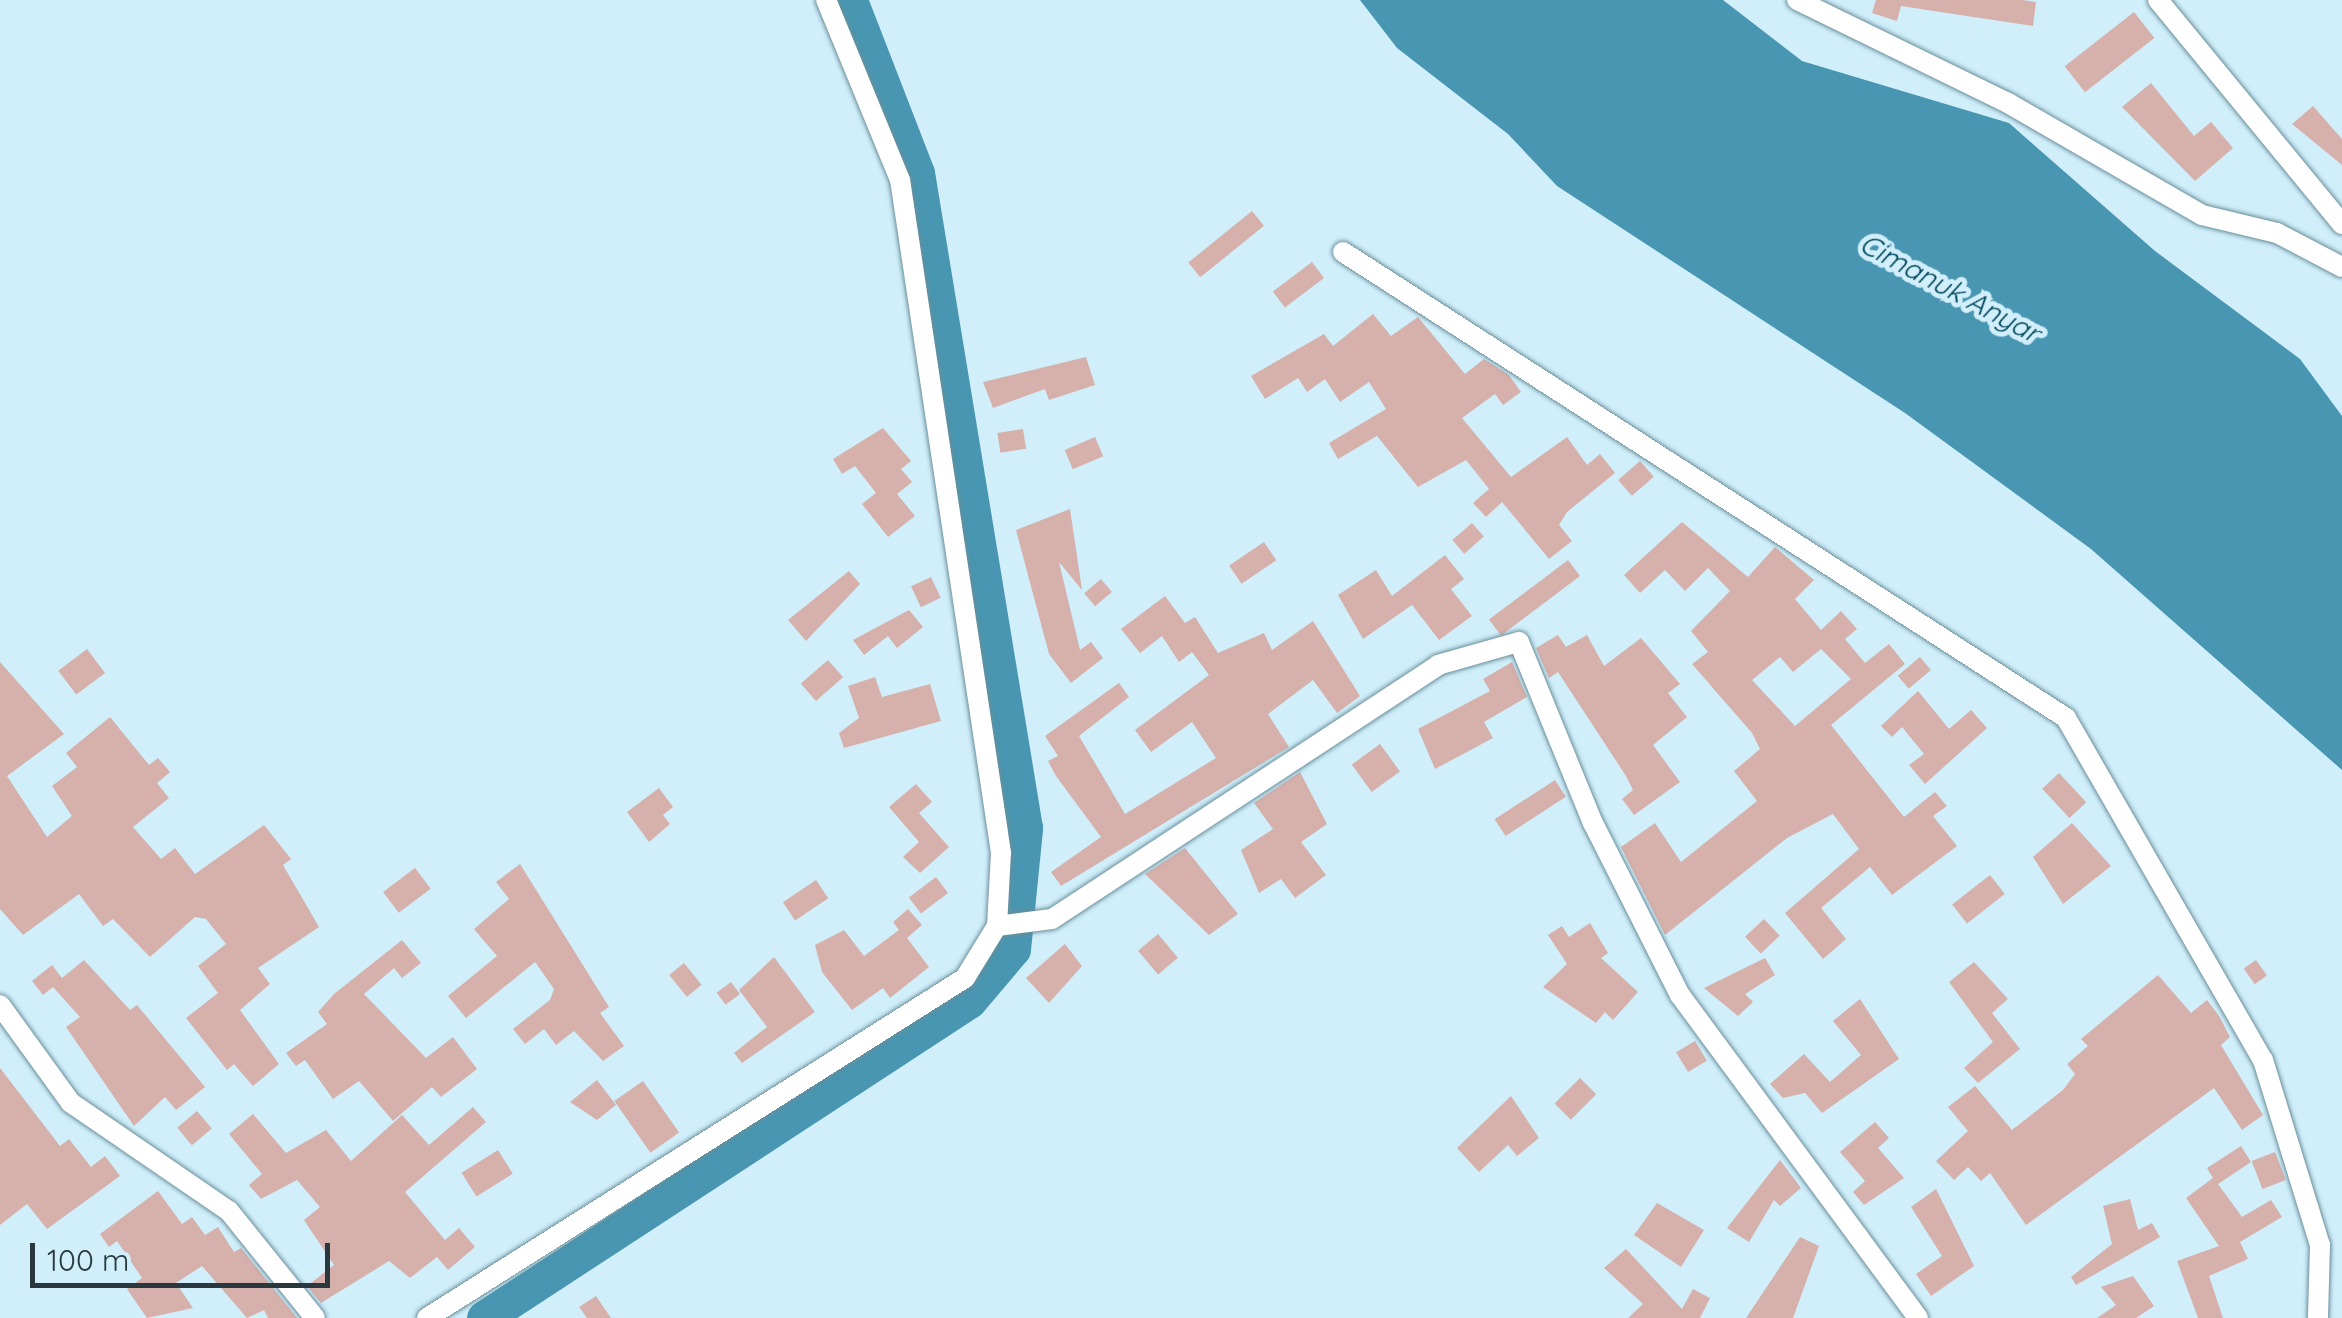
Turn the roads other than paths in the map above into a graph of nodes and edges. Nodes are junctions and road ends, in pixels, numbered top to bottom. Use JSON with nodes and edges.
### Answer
{"nodes":[{"id":1,"x":826,"y":0,"type":"edge"},
{"id":2,"x":1797,"y":0,"type":"edge"},
{"id":3,"x":2158,"y":0,"type":"edge"},
{"id":4,"x":2342,"y":224,"type":"edge"},
{"id":5,"x":1343,"y":252,"type":"dead end"},
{"id":6,"x":2342,"y":267,"type":"edge"},
{"id":7,"x":1002,"y":926,"type":"junction"},
{"id":8,"x":0,"y":1005,"type":"edge"},
{"id":9,"x":316,"y":1318,"type":"edge"},
{"id":10,"x":427,"y":1318,"type":"edge"},
{"id":11,"x":1918,"y":1318,"type":"edge"},
{"id":12,"x":2318,"y":1318,"type":"edge"}],
"edges":[{"from":1,"to":7,"type":"street"},
{"from":2,"to":6,"type":"street"},
{"from":3,"to":4,"type":"street"},
{"from":5,"to":12,"type":"street"},
{"from":7,"to":10,"type":"street"},
{"from":7,"to":11,"type":"street"},
{"from":8,"to":9,"type":"street"}]}
